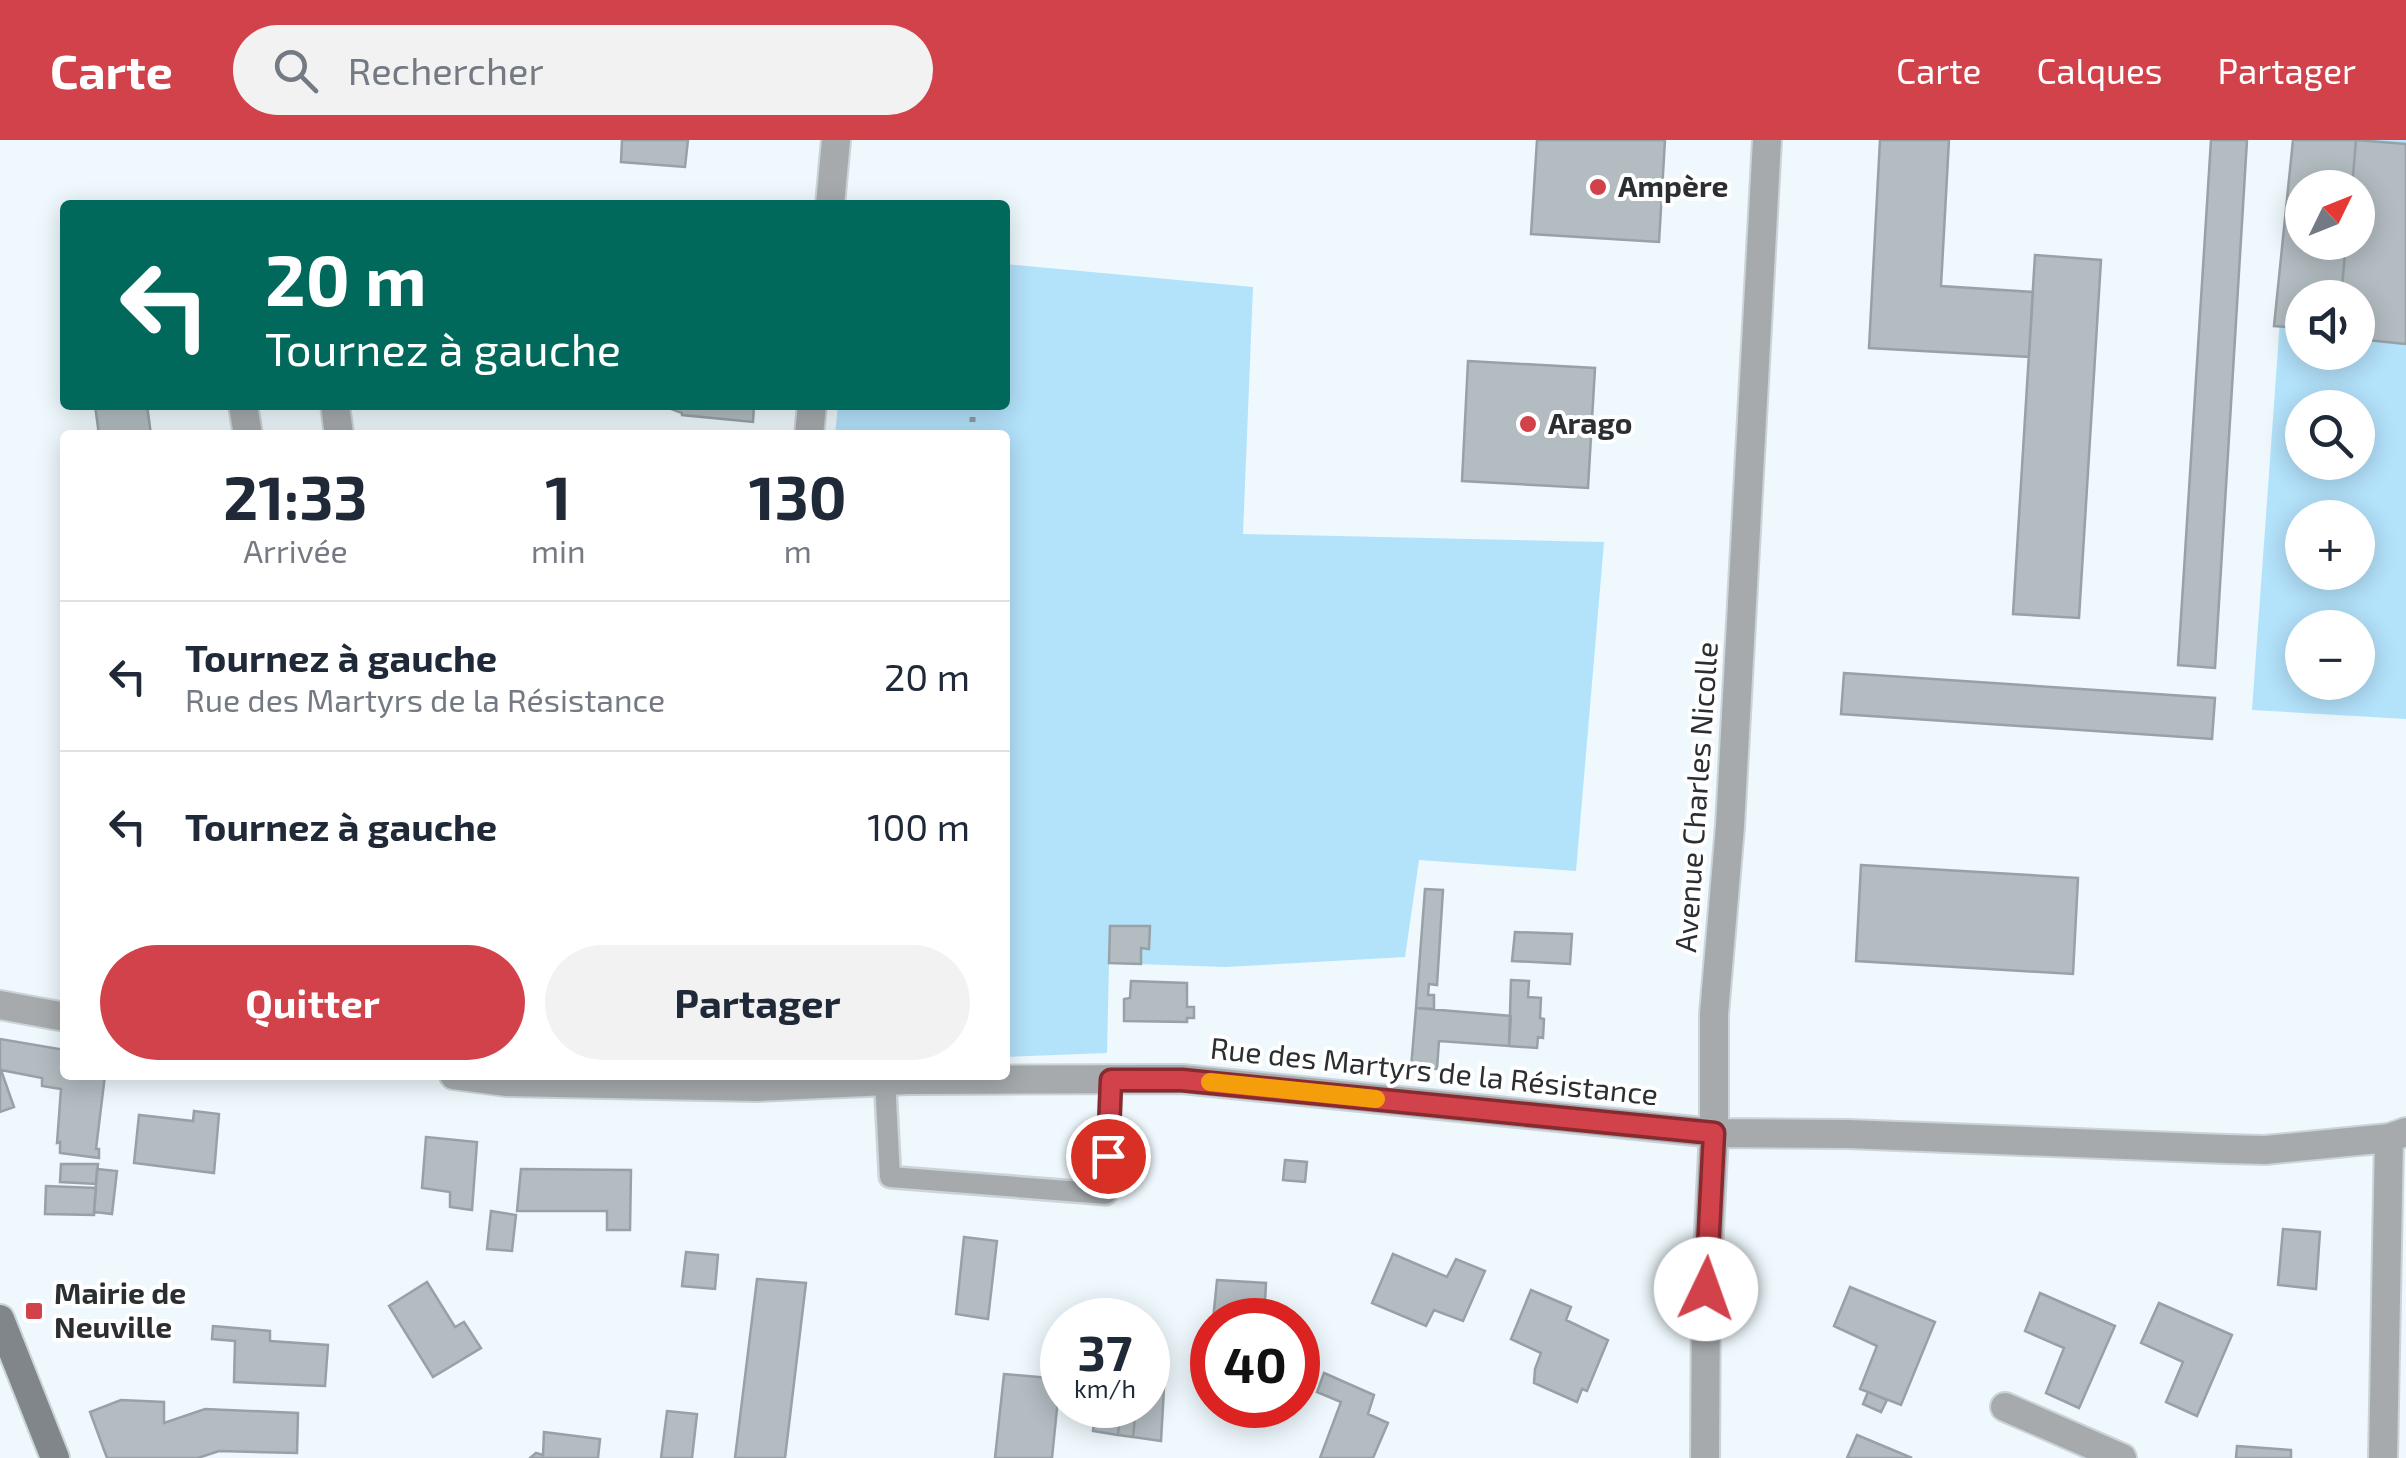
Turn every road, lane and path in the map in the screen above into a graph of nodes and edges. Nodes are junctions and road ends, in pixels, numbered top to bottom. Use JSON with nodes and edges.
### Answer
{"nodes":[{"id":1,"x":836,"y":140,"type":"edge"},
{"id":2,"x":1766,"y":140,"type":"edge"},
{"id":3,"x":830,"y":200,"type":"edge"},
{"id":4,"x":0,"y":1005,"type":"edge"},
{"id":5,"x":60,"y":1017,"type":"edge"},
{"id":6,"x":491,"y":1080,"type":"edge"},
{"id":7,"x":885,"y":1080,"type":"junction"},
{"id":8,"x":1111,"y":1080,"type":"junction"},
{"id":9,"x":757,"y":1081,"type":"edge"},
{"id":10,"x":1714,"y":1133,"type":"junction"},
{"id":11,"x":2398,"y":1135,"type":"edge"},
{"id":12,"x":0,"y":1318,"type":"edge"},
{"id":13,"x":2005,"y":1407,"type":"dead end"},
{"id":14,"x":2396,"y":1418,"type":"edge"},
{"id":15,"x":55,"y":1458,"type":"edge"},
{"id":16,"x":1705,"y":1458,"type":"edge"},
{"id":17,"x":2122,"y":1458,"type":"edge"},
{"id":18,"x":2384,"y":1458,"type":"edge"}],
"edges":[{"from":1,"to":3,"type":"street"},
{"from":2,"to":10,"type":"street","name":"Avenue Charles Nicolle"},
{"from":4,"to":5,"type":"street"},
{"from":6,"to":9,"type":"street","name":"Rue des Martyrs de la Résistance"},
{"from":7,"to":8,"type":"street","name":"Rue des Martyrs de la Résistance"},
{"from":7,"to":8,"type":"lane"},
{"from":7,"to":9,"type":"street","name":"Rue des Martyrs de la Résistance"},
{"from":8,"to":10,"type":"street","name":"Rue des Martyrs de la Résistance"},
{"from":10,"to":11,"type":"street","name":"Rue des Martyrs de la Résistance"},
{"from":10,"to":16,"type":"street","name":"Avenue Charles Nicolle"},
{"from":11,"to":14,"type":"street"},
{"from":12,"to":15,"type":"main road"},
{"from":13,"to":17,"type":"street"},
{"from":14,"to":18,"type":"street"}]}
